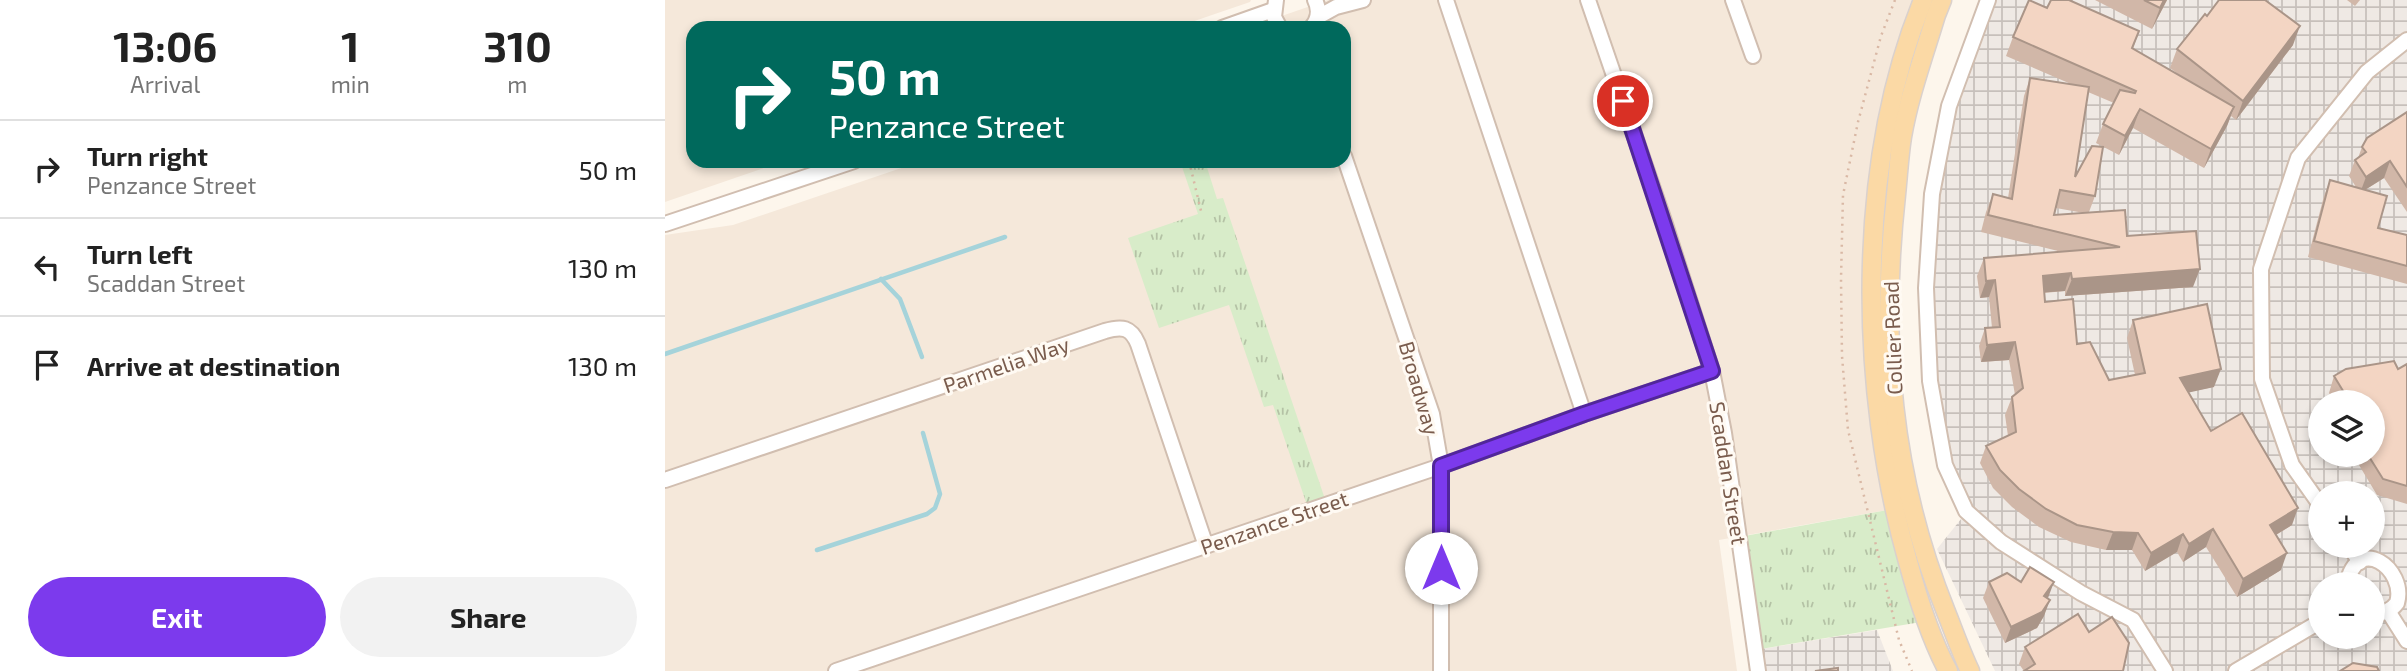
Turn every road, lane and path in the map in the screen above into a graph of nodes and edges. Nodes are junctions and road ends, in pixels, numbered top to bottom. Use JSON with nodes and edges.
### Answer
{"nodes":[{"id":1,"x":1315,"y":0,"type":"edge"},
{"id":2,"x":1363,"y":0,"type":"edge"},
{"id":3,"x":1446,"y":0,"type":"edge"},
{"id":4,"x":1588,"y":0,"type":"edge"},
{"id":5,"x":1733,"y":0,"type":"edge"},
{"id":6,"x":1923,"y":0,"type":"edge"},
{"id":7,"x":1942,"y":0,"type":"edge"},
{"id":8,"x":1988,"y":0,"type":"edge"},
{"id":9,"x":1275,"y":5,"type":"edge"},
{"id":10,"x":1237,"y":21,"type":"edge"},
{"id":11,"x":1315,"y":21,"type":"edge"},
{"id":12,"x":1319,"y":21,"type":"edge"},
{"id":13,"x":2407,"y":40,"type":"edge"},
{"id":14,"x":1753,"y":56,"type":"dead end"},
{"id":15,"x":833,"y":168,"type":"edge"},
{"id":16,"x":1191,"y":168,"type":"edge"},
{"id":17,"x":1348,"y":168,"type":"edge"},
{"id":18,"x":1202,"y":215,"type":"dead end"},
{"id":19,"x":665,"y":224,"type":"edge"},
{"id":20,"x":1712,"y":371,"type":"junction"},
{"id":21,"x":1584,"y":414,"type":"junction"},
{"id":22,"x":1441,"y":466,"type":"junction"},
{"id":23,"x":665,"y":480,"type":"edge"},
{"id":24,"x":2308,"y":488,"type":"edge"},
{"id":25,"x":1206,"y":545,"type":"junction"},
{"id":26,"x":2357,"y":558,"type":"edge"},
{"id":27,"x":2360,"y":562,"type":"junction"},
{"id":28,"x":2402,"y":567,"type":"edge"},
{"id":29,"x":2352,"y":572,"type":"edge"},
{"id":30,"x":2388,"y":611,"type":"junction"},
{"id":31,"x":2385,"y":612,"type":"edge"},
{"id":32,"x":2308,"y":629,"type":"edge"},
{"id":33,"x":2407,"y":641,"type":"edge"},
{"id":34,"x":836,"y":671,"type":"edge"},
{"id":35,"x":1441,"y":671,"type":"edge"},
{"id":36,"x":1758,"y":671,"type":"edge"},
{"id":37,"x":1948,"y":671,"type":"edge"},
{"id":38,"x":1971,"y":671,"type":"edge"},
{"id":39,"x":2165,"y":671,"type":"edge"},
{"id":40,"x":2236,"y":671,"type":"edge"}],
"edges":[{"from":1,"to":11,"type":"street"},
{"from":2,"to":12,"type":"street"},
{"from":3,"to":21,"type":"street"},
{"from":4,"to":20,"type":"street","name":"Scaddan Street"},
{"from":5,"to":14,"type":"street"},
{"from":6,"to":37,"type":"main road","name":"Collier Road"},
{"from":7,"to":38,"type":"main road","name":"Collier Road"},
{"from":8,"to":39,"type":"street"},
{"from":9,"to":10,"type":"street"},
{"from":13,"to":24,"type":"street"},
{"from":15,"to":19,"type":"street"},
{"from":16,"to":18,"type":"path"},
{"from":17,"to":22,"type":"street","name":"Broadway"},
{"from":20,"to":21,"type":"street","name":"Penzance Street"},
{"from":20,"to":36,"type":"street","name":"Scaddan Street"},
{"from":21,"to":22,"type":"street","name":"Penzance Street"},
{"from":22,"to":25,"type":"street","name":"Penzance Street"},
{"from":22,"to":35,"type":"street","name":"Broadway"},
{"from":23,"to":25,"type":"street","name":"Parmelia Way"},
{"from":25,"to":34,"type":"street","name":"Penzance Street"},
{"from":26,"to":27,"type":"street"},
{"from":27,"to":28,"type":"street"},
{"from":27,"to":29,"type":"street"},
{"from":28,"to":30,"type":"street"},
{"from":30,"to":31,"type":"street"},
{"from":30,"to":33,"type":"street"},
{"from":32,"to":40,"type":"street"}]}
